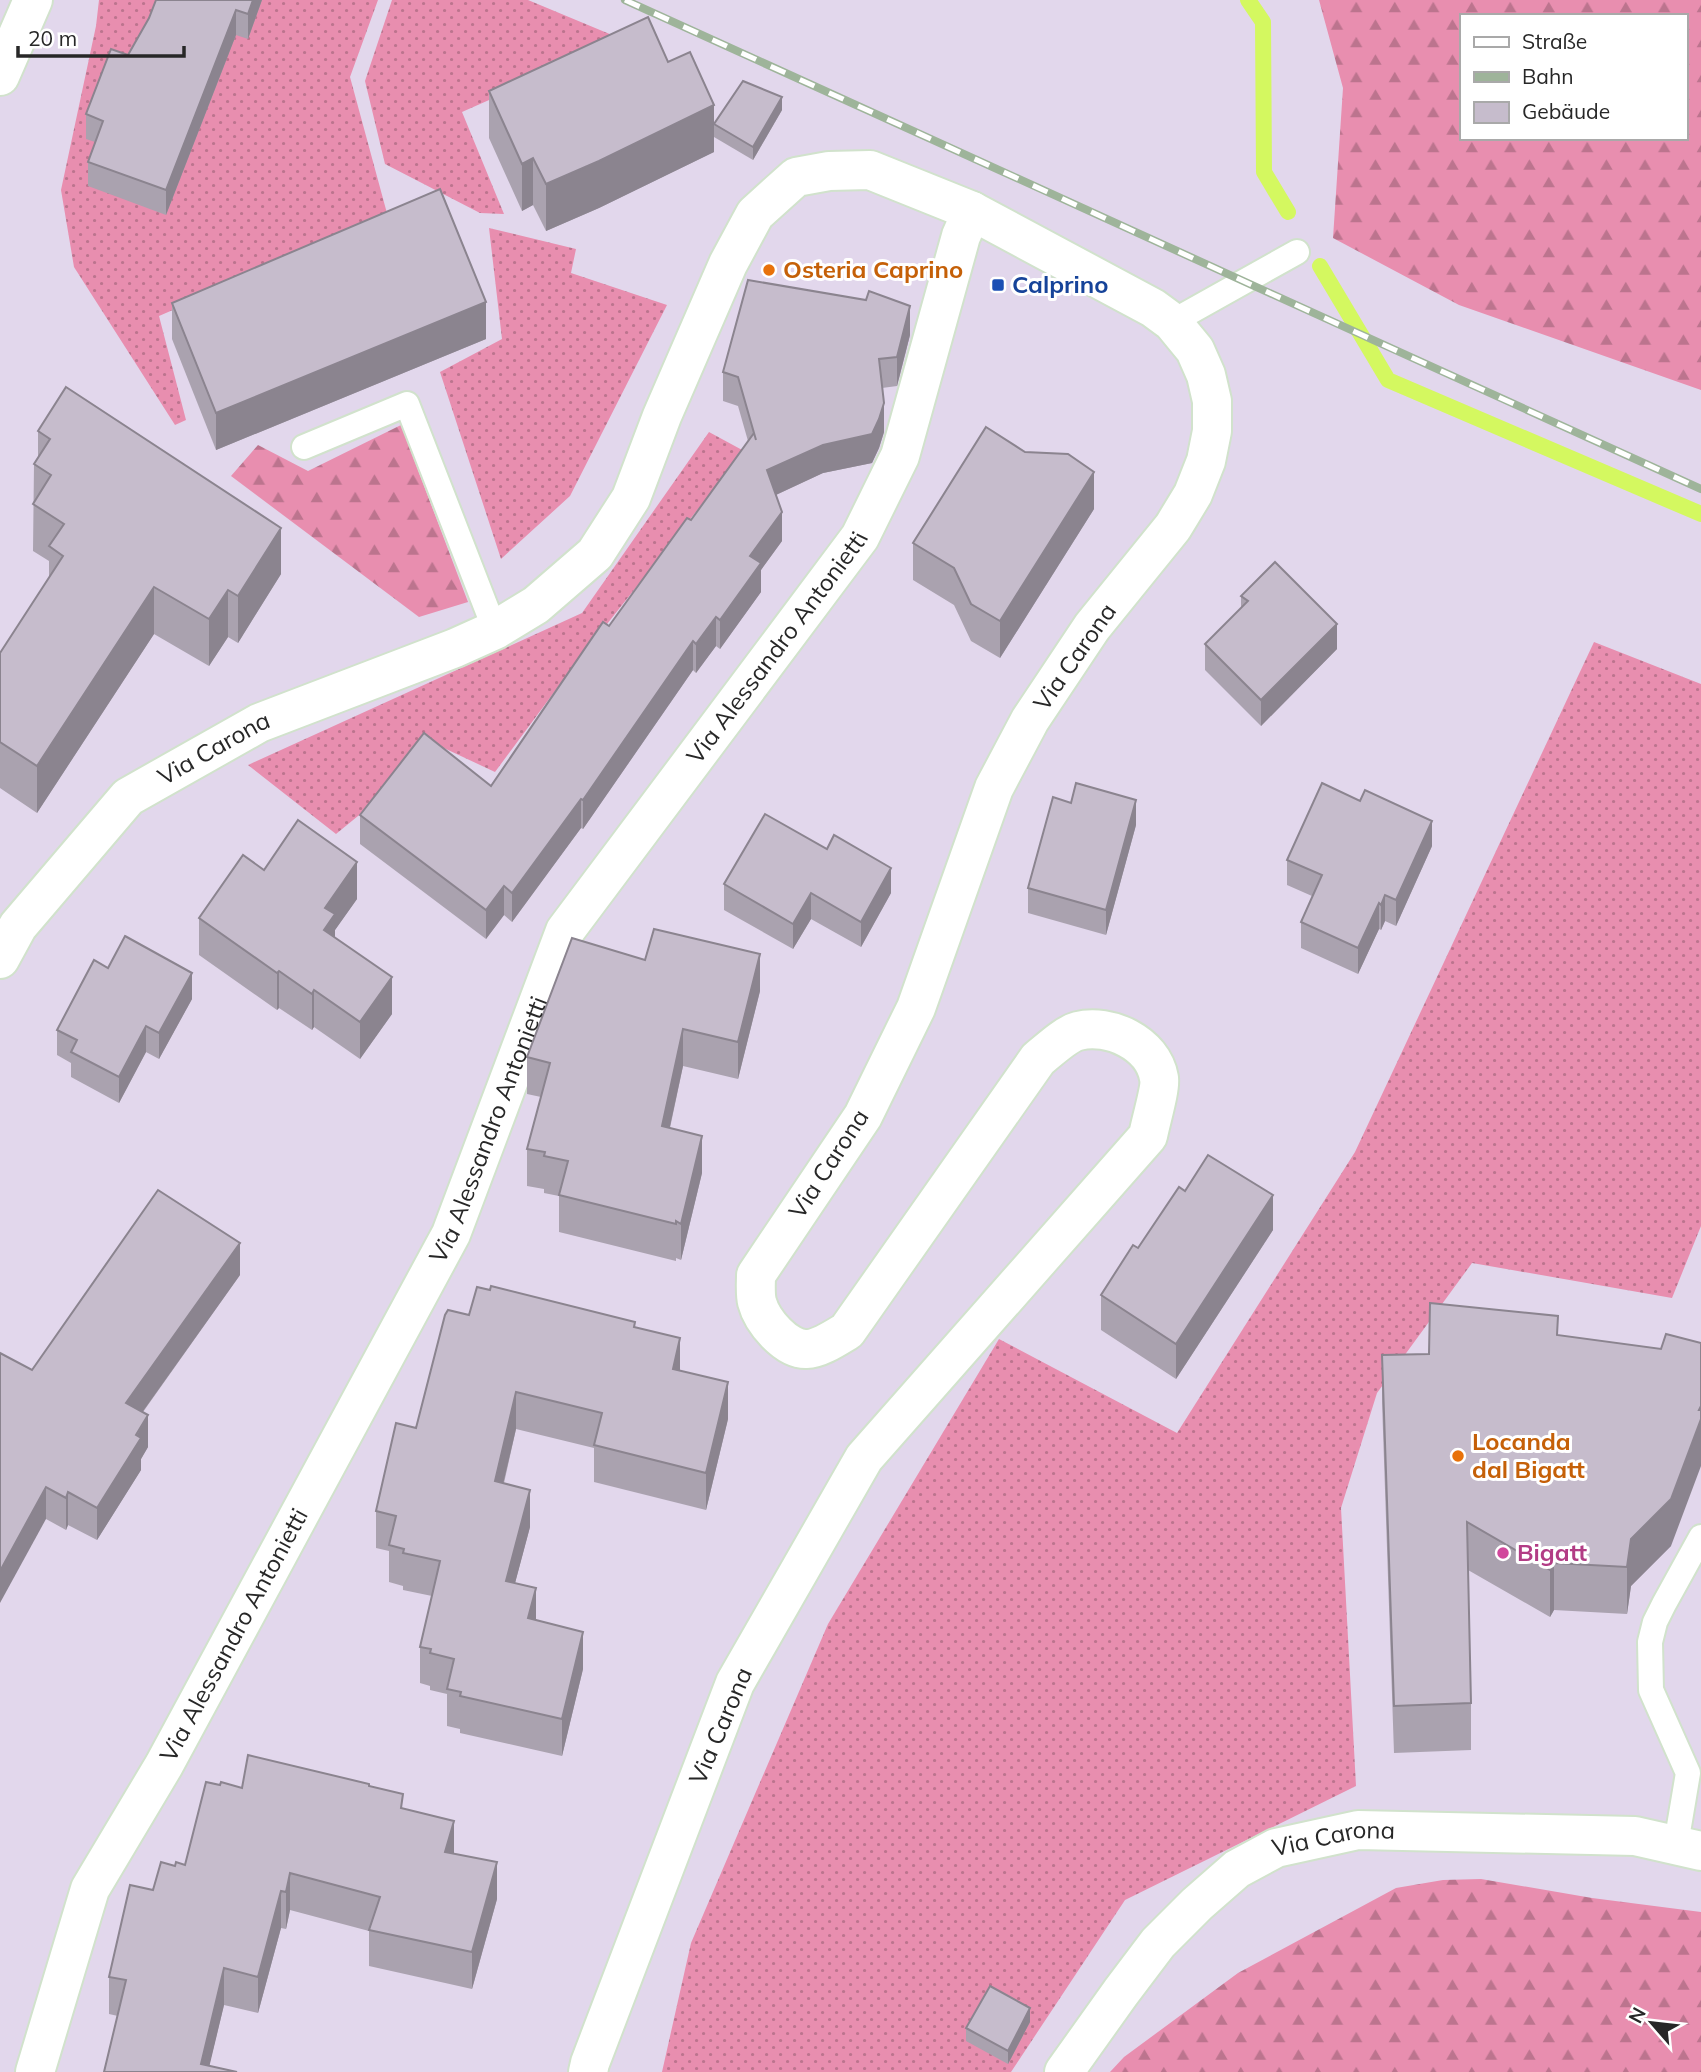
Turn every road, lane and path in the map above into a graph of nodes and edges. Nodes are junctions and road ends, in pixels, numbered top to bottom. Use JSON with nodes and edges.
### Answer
{"nodes":[{"id":1,"x":33,"y":0,"type":"edge"},
{"id":2,"x":0,"y":76,"type":"edge"},
{"id":3,"x":972,"y":211,"type":"junction"},
{"id":4,"x":1297,"y":252,"type":"dead end"},
{"id":5,"x":1172,"y":322,"type":"junction"},
{"id":6,"x":304,"y":447,"type":"dead end"},
{"id":7,"x":495,"y":629,"type":"junction"},
{"id":8,"x":0,"y":959,"type":"edge"},
{"id":9,"x":1701,"y":1537,"type":"edge"},
{"id":10,"x":1688,"y":1847,"type":"edge"},
{"id":11,"x":35,"y":2072,"type":"edge"},
{"id":12,"x":588,"y":2072,"type":"edge"},
{"id":13,"x":1064,"y":2072,"type":"edge"}],
"edges":[{"from":1,"to":2,"type":"street"},
{"from":3,"to":5,"type":"street","name":"Via Carona"},
{"from":3,"to":7,"type":"street","name":"Via Carona"},
{"from":3,"to":11,"type":"street","name":"Via Alessandro Antonietti"},
{"from":4,"to":5,"type":"lane"},
{"from":5,"to":12,"type":"street","name":"Via Carona"},
{"from":6,"to":7,"type":"lane"},
{"from":7,"to":8,"type":"street","name":"Via Carona"},
{"from":9,"to":10,"type":"lane"},
{"from":10,"to":13,"type":"street","name":"Via Carona"}]}
